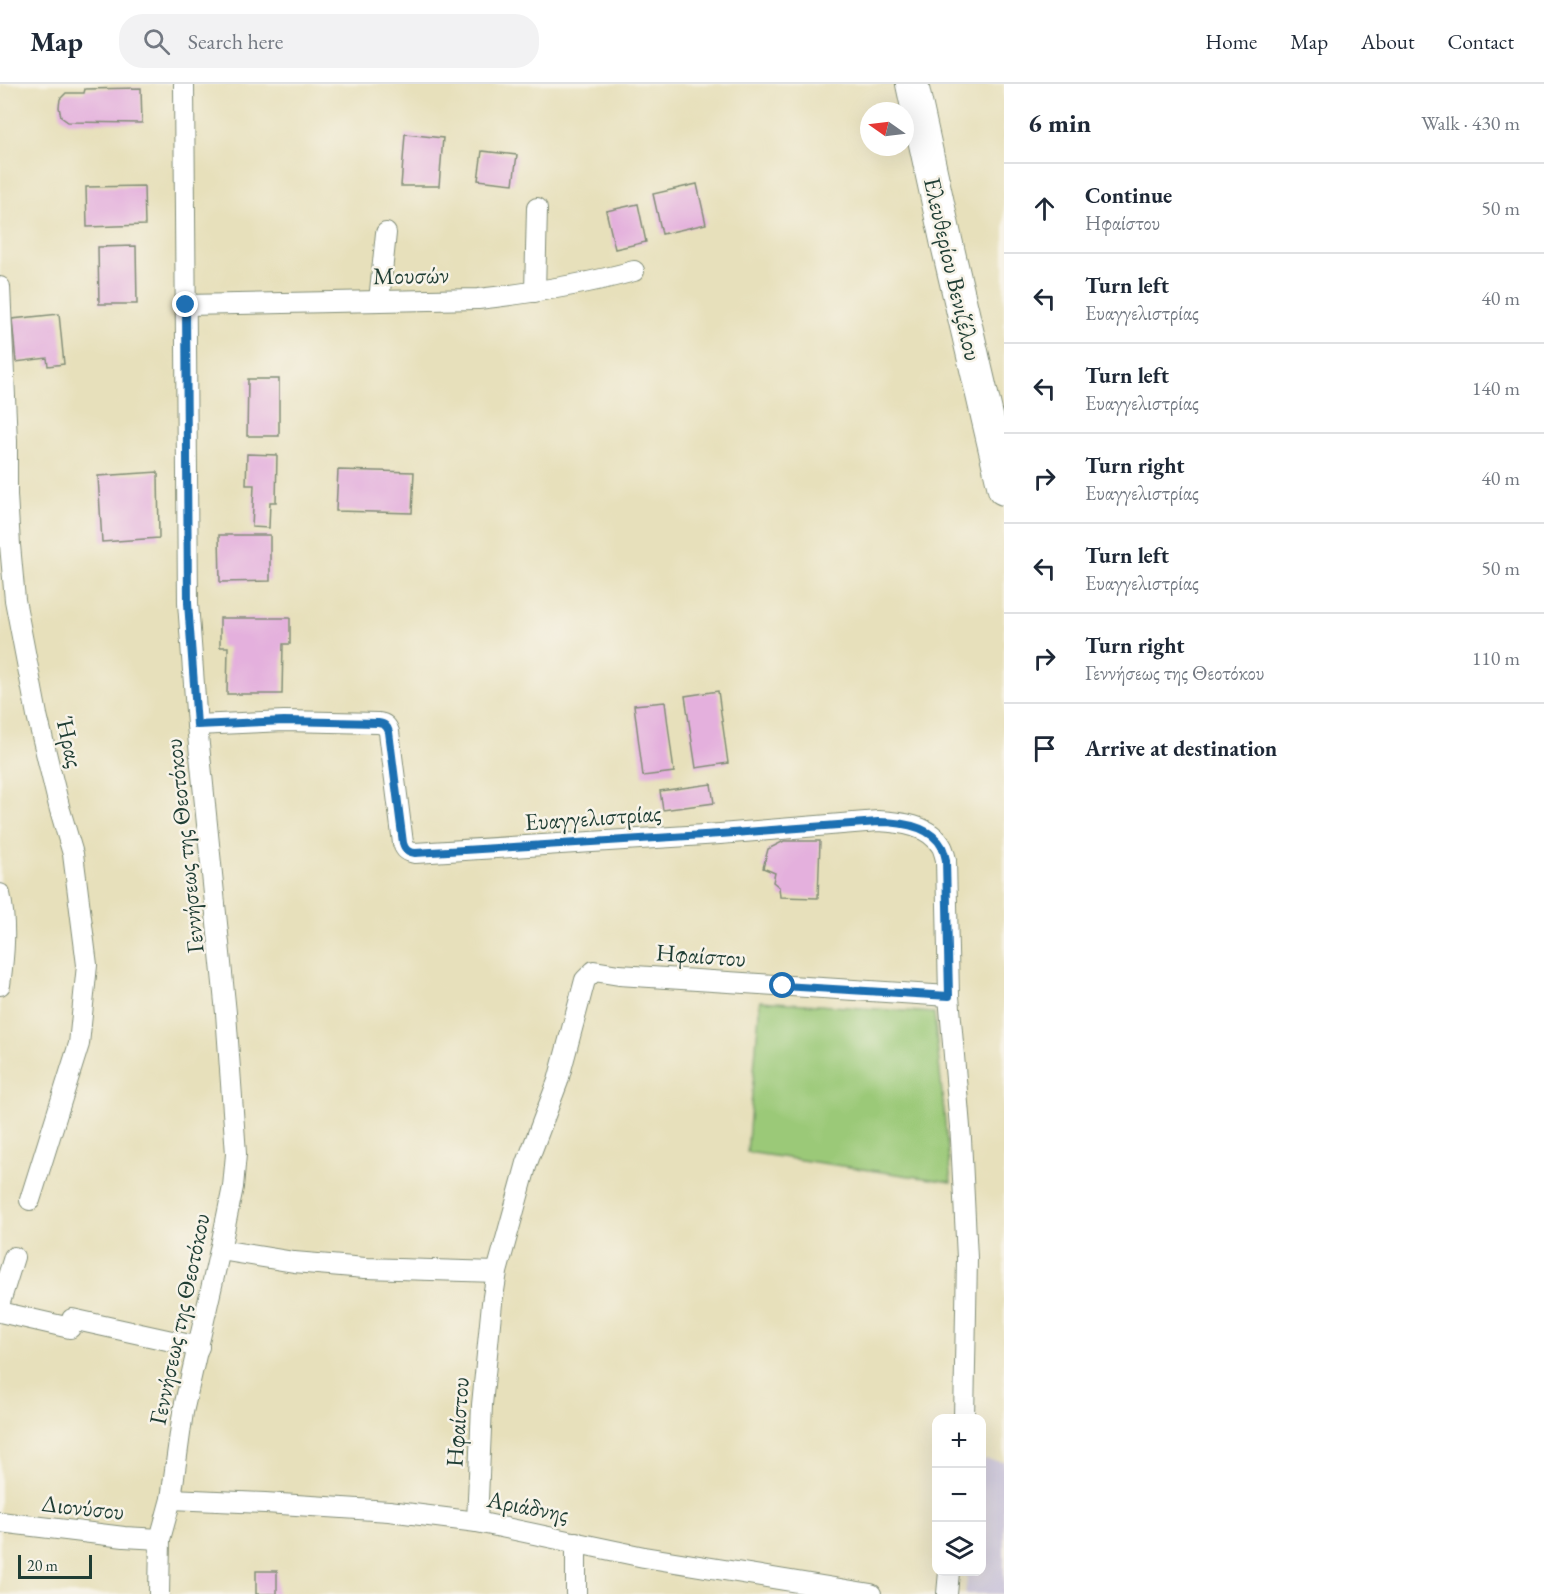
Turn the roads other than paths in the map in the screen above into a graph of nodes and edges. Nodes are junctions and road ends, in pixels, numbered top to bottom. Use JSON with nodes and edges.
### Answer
{"nodes":[{"id":1,"x":184,"y":84,"type":"edge"},
{"id":2,"x":912,"y":84,"type":"edge"},
{"id":3,"x":537,"y":208,"type":"dead end"},
{"id":4,"x":386,"y":233,"type":"dead end"},
{"id":5,"x":634,"y":271,"type":"dead end"},
{"id":6,"x":0,"y":287,"type":"edge"},
{"id":7,"x":535,"y":292,"type":"junction"},
{"id":8,"x":379,"y":301,"type":"junction"},
{"id":9,"x":186,"y":305,"type":"junction"},
{"id":10,"x":1004,"y":489,"type":"edge"},
{"id":11,"x":197,"y":725,"type":"junction"},
{"id":12,"x":0,"y":894,"type":"edge"},
{"id":13,"x":0,"y":985,"type":"edge"},
{"id":14,"x":949,"y":996,"type":"junction"},
{"id":15,"x":30,"y":1200,"type":"dead end"},
{"id":16,"x":220,"y":1250,"type":"junction"},
{"id":17,"x":14,"y":1257,"type":"dead end"},
{"id":18,"x":497,"y":1272,"type":"junction"},
{"id":19,"x":0,"y":1302,"type":"edge"},
{"id":20,"x":0,"y":1312,"type":"edge"},
{"id":21,"x":198,"y":1347,"type":"junction"},
{"id":22,"x":964,"y":1414,"type":"edge"},
{"id":23,"x":171,"y":1499,"type":"junction"},
{"id":24,"x":0,"y":1522,"type":"edge"},
{"id":25,"x":477,"y":1522,"type":"junction"},
{"id":26,"x":160,"y":1539,"type":"junction"},
{"id":27,"x":576,"y":1542,"type":"junction"},
{"id":28,"x":949,"y":1576,"type":"edge"},
{"id":29,"x":159,"y":1594,"type":"edge"},
{"id":30,"x":576,"y":1594,"type":"edge"},
{"id":31,"x":870,"y":1594,"type":"edge"},
{"id":32,"x":947,"y":1594,"type":"edge"}],
"edges":[{"from":1,"to":9,"type":"street","name":"Γεννήσεως της Θεοτόκου"},
{"from":2,"to":10,"type":"main road","name":"Ελευθερίου Βενιζέλου"},
{"from":3,"to":7,"type":"street"},
{"from":4,"to":8,"type":"street"},
{"from":5,"to":7,"type":"street","name":"Μουσών"},
{"from":6,"to":15,"type":"street","name":"Ήρας"},
{"from":7,"to":8,"type":"street","name":"Μουσών"},
{"from":8,"to":9,"type":"street","name":"Μουσών"},
{"from":9,"to":11,"type":"street","name":"Γεννήσεως της Θεοτόκου"},
{"from":11,"to":14,"type":"street","name":"Ευαγγελιστρίας"},
{"from":11,"to":16,"type":"street","name":"Γεννήσεως της Θεοτόκου"},
{"from":12,"to":13,"type":"street"},
{"from":14,"to":18,"type":"street","name":"Ηφαίστου"},
{"from":14,"to":22,"type":"street"},
{"from":16,"to":18,"type":"street"},
{"from":16,"to":21,"type":"street","name":"Γεννήσεως της Θεοτόκου"},
{"from":17,"to":19,"type":"street"},
{"from":18,"to":25,"type":"street","name":"Ηφαίστου"},
{"from":20,"to":21,"type":"street"},
{"from":21,"to":23,"type":"street","name":"Γεννήσεως της Θεοτόκου"},
{"from":23,"to":25,"type":"street","name":"Αριάδνης"},
{"from":23,"to":26,"type":"street","name":"Γεννήσεως της Θεοτόκου"},
{"from":24,"to":26,"type":"street","name":"Διονύσου"},
{"from":25,"to":27,"type":"street","name":"Αριάδνης"},
{"from":26,"to":29,"type":"street","name":"Γεννήσεως της Θεοτόκου"},
{"from":27,"to":30,"type":"street"},
{"from":27,"to":31,"type":"street","name":"Αριάδνης"},
{"from":28,"to":32,"type":"street"}]}
